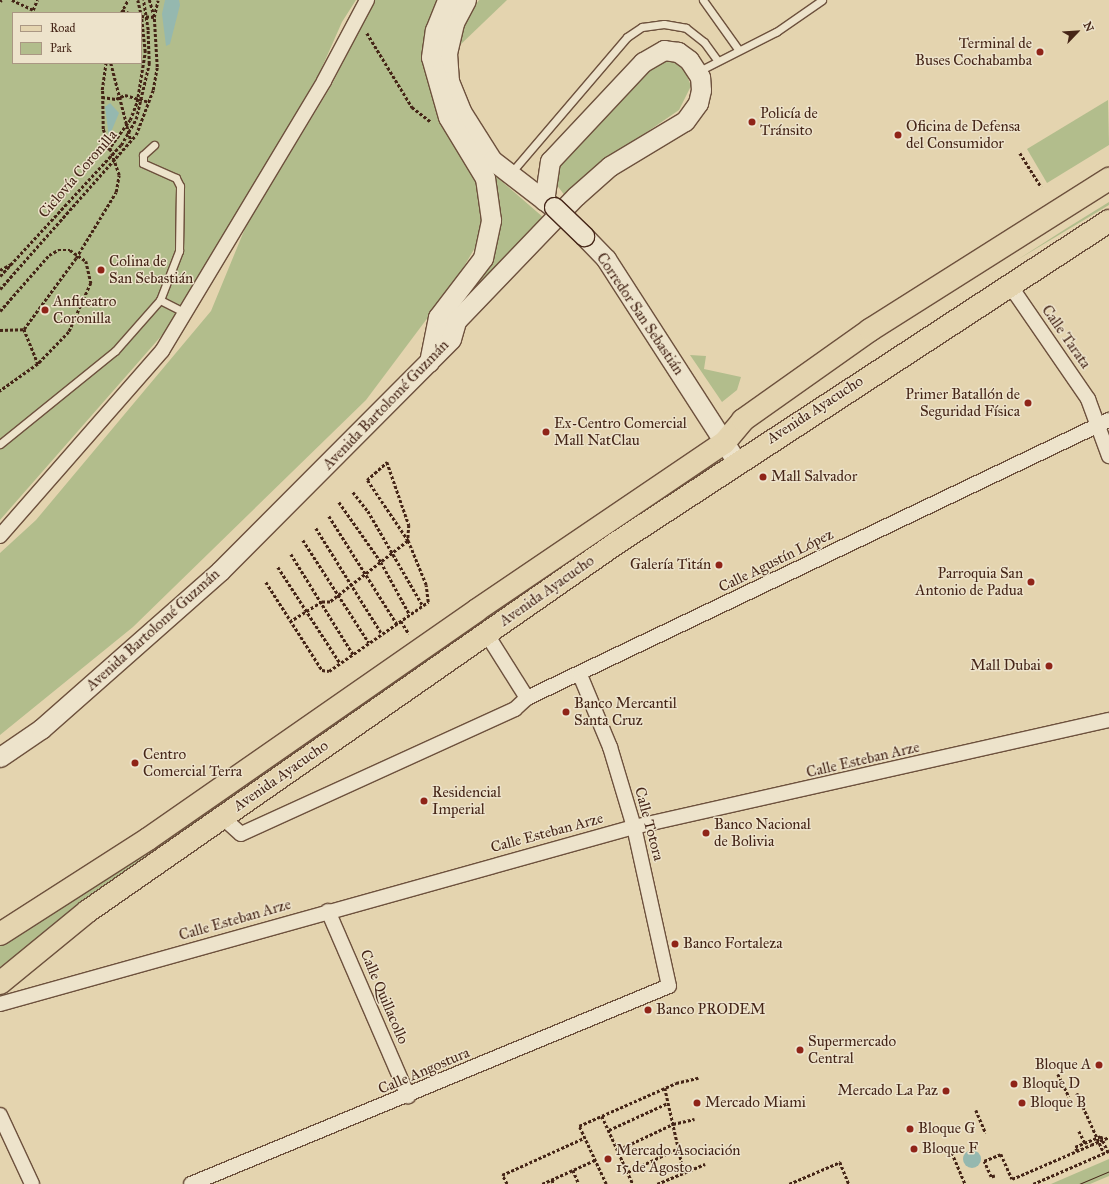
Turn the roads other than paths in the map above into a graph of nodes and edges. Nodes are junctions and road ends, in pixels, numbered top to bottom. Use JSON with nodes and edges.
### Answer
{"nodes":[{"id":1,"x":367,"y":0,"type":"edge"},
{"id":2,"x":448,"y":0,"type":"edge"},
{"id":3,"x":466,"y":0,"type":"edge"},
{"id":4,"x":703,"y":0,"type":"edge"},
{"id":5,"x":822,"y":0,"type":"edge"},
{"id":6,"x":738,"y":49,"type":"junction"},
{"id":7,"x":717,"y":60,"type":"junction"},
{"id":8,"x":697,"y":72,"type":"junction"},
{"id":9,"x":154,"y":145,"type":"dead end"},
{"id":10,"x":509,"y":174,"type":"junction"},
{"id":11,"x":1109,"y":178,"type":"edge"},
{"id":12,"x":549,"y":204,"type":"junction"},
{"id":13,"x":1109,"y":221,"type":"edge"},
{"id":14,"x":1009,"y":284,"type":"junction"},
{"id":15,"x":160,"y":300,"type":"junction"},
{"id":16,"x":187,"y":314,"type":"junction"},
{"id":17,"x":429,"y":362,"type":"junction"},
{"id":18,"x":1104,"y":422,"type":"edge"},
{"id":19,"x":0,"y":444,"type":"edge"},
{"id":20,"x":724,"y":444,"type":"junction"},
{"id":21,"x":1109,"y":456,"type":"edge"},
{"id":22,"x":736,"y":461,"type":"junction"},
{"id":23,"x":0,"y":536,"type":"edge"},
{"id":24,"x":486,"y":633,"type":"junction"},
{"id":25,"x":580,"y":675,"type":"junction"},
{"id":26,"x":527,"y":698,"type":"junction"},
{"id":27,"x":1109,"y":720,"type":"edge"},
{"id":28,"x":0,"y":757,"type":"edge"},
{"id":29,"x":222,"y":817,"type":"junction"},
{"id":30,"x":634,"y":827,"type":"junction"},
{"id":31,"x":328,"y":911,"type":"junction"},
{"id":32,"x":0,"y":934,"type":"edge"},
{"id":33,"x":0,"y":983,"type":"edge"},
{"id":34,"x":669,"y":986,"type":"joint"},
{"id":35,"x":0,"y":1004,"type":"edge"},
{"id":36,"x":408,"y":1096,"type":"junction"},
{"id":37,"x":0,"y":1115,"type":"edge"},
{"id":38,"x":32,"y":1184,"type":"edge"},
{"id":39,"x":191,"y":1184,"type":"edge"}],
"edges":[{"from":1,"to":16,"type":"street"},
{"from":2,"to":17,"type":"street"},
{"from":3,"to":10,"type":"street","name":"Corredor San Sebastián"},
{"from":4,"to":6,"type":"lane"},
{"from":5,"to":6,"type":"lane"},
{"from":6,"to":7,"type":"lane"},
{"from":7,"to":8,"type":"lane"},
{"from":7,"to":10,"type":"lane"},
{"from":8,"to":12,"type":"street"},
{"from":8,"to":17,"type":"street","name":"Avenida Bartolomé Guzmán"},
{"from":9,"to":15,"type":"lane"},
{"from":10,"to":12,"type":"street","name":"Corredor San Sebastián"},
{"from":11,"to":20,"type":"main road","name":"Avenida Ayacucho"},
{"from":12,"to":20,"type":"street","name":"Corredor San Sebastián","bridge":true},
{"from":13,"to":14,"type":"main road","name":"Avenida Ayacucho"},
{"from":14,"to":18,"type":"street","name":"Calle Tarata"},
{"from":14,"to":22,"type":"main road","name":"Avenida Ayacucho"},
{"from":15,"to":16,"type":"lane"},
{"from":15,"to":19,"type":"lane"},
{"from":16,"to":23,"type":"street"},
{"from":17,"to":28,"type":"street","name":"Avenida Bartolomé Guzmán"},
{"from":18,"to":21,"type":"street","name":"Calle Tarata"},
{"from":18,"to":25,"type":"street","name":"Calle Agustín López"},
{"from":20,"to":22,"type":"street","name":"Corredor San Sebastián"},
{"from":20,"to":32,"type":"main road","name":"Avenida Ayacucho"},
{"from":22,"to":24,"type":"main road","name":"Avenida Ayacucho"},
{"from":24,"to":26,"type":"street"},
{"from":24,"to":29,"type":"main road","name":"Avenida Ayacucho"},
{"from":25,"to":26,"type":"street","name":"Calle Agustín López"},
{"from":25,"to":30,"type":"street","name":"Calle Totora"},
{"from":26,"to":29,"type":"street","name":"Calle Agustín López"},
{"from":27,"to":30,"type":"street","name":"Calle Esteban Arze"},
{"from":29,"to":33,"type":"main road","name":"Avenida Ayacucho"},
{"from":30,"to":31,"type":"street","name":"Calle Esteban Arze"},
{"from":30,"to":34,"type":"street","name":"Calle Totora"},
{"from":31,"to":35,"type":"street","name":"Calle Esteban Arze"},
{"from":31,"to":36,"type":"street","name":"Calle Quillacollo"},
{"from":34,"to":36,"type":"street","name":"Calle Angostura"},
{"from":36,"to":39,"type":"street","name":"Calle Angostura"},
{"from":37,"to":38,"type":"street"}]}
